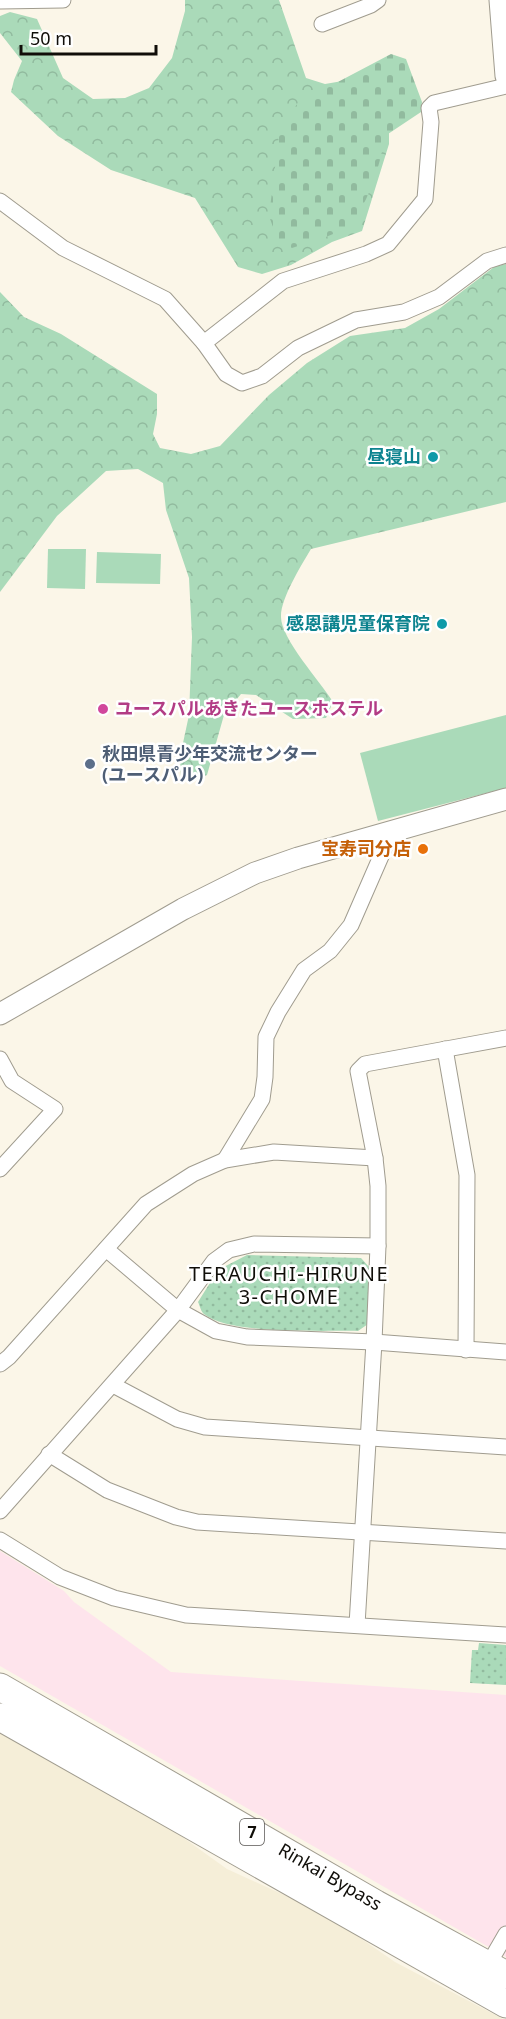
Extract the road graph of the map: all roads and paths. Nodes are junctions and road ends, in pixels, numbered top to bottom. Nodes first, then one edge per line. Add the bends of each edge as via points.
1 (63, 0) edge
2 (378, 0) edge
3 (500, 0) edge
4 (0, 2) edge
5 (322, 24) dead end
6 (506, 76) edge
7 (506, 86) edge
8 (0, 201) edge
9 (506, 255) edge
10 (204, 343) junction
11 (506, 799) edge
12 (392, 831) junction
13 (0, 1014) edge
14 (506, 1038) edge
15 (446, 1049) junction
16 (0, 1059) edge
17 (375, 1158) junction
18 (225, 1160) junction
19 (0, 1169) edge
20 (378, 1246) junction
21 (106, 1249) junction
22 (178, 1310) junction
23 (374, 1342) junction
24 (466, 1350) junction
25 (506, 1352) edge
26 (0, 1364) edge
27 (113, 1385) junction
28 (368, 1439) junction
29 (506, 1447) edge
30 (49, 1454) junction
31 (0, 1511) edge
32 (363, 1532) junction
33 (0, 1540) edge
34 (506, 1541) edge
35 (357, 1625) junction
36 (506, 1635) edge
37 (0, 1688) edge
38 (0, 1717) edge
39 (506, 1934) edge
40 (497, 1970) edge
41 (506, 2004) edge

1 - 4 street
2 - 5 street
3 - 6 street
7 - 10 street via 434,103 429,108 425,199 388,244 283,281
8 - 10 street via 63,248 165,299
9 - 10 street via 487,261 439,297 405,312 356,320 298,348 262,376 242,383 226,375
11 - 12 street
12 - 13 street via 255,873 183,909
12 - 18 street via 351,925 330,951 304,970 278,1012 266,1037 262,1099
14 - 15 street
15 - 17 street via 365,1064 358,1071
15 - 24 street via 467,1174
16 - 19 street via 12,1081 55,1109
17 - 18 street via 274,1152
17 - 20 street
18 - 21 street via 193,1174 146,1204
20 - 22 street via 254,1244 230,1250 214,1261
20 - 23 street
21 - 22 street
21 - 26 street
22 - 23 street via 216,1331 248,1337
22 - 27 street
23 - 24 street
23 - 28 street
24 - 25 street
27 - 28 street via 177,1419 205,1427
27 - 30 street
28 - 29 street
28 - 32 street
30 - 31 street
30 - 32 street via 107,1490 197,1522
32 - 34 street
32 - 35 street
33 - 35 street via 60,1577 114,1598 186,1615
35 - 36 street
37 - 40 highway, Rinkai Bypass / 7
38 - 41 highway, Rinkai Bypass / 7
39 - 40 street

